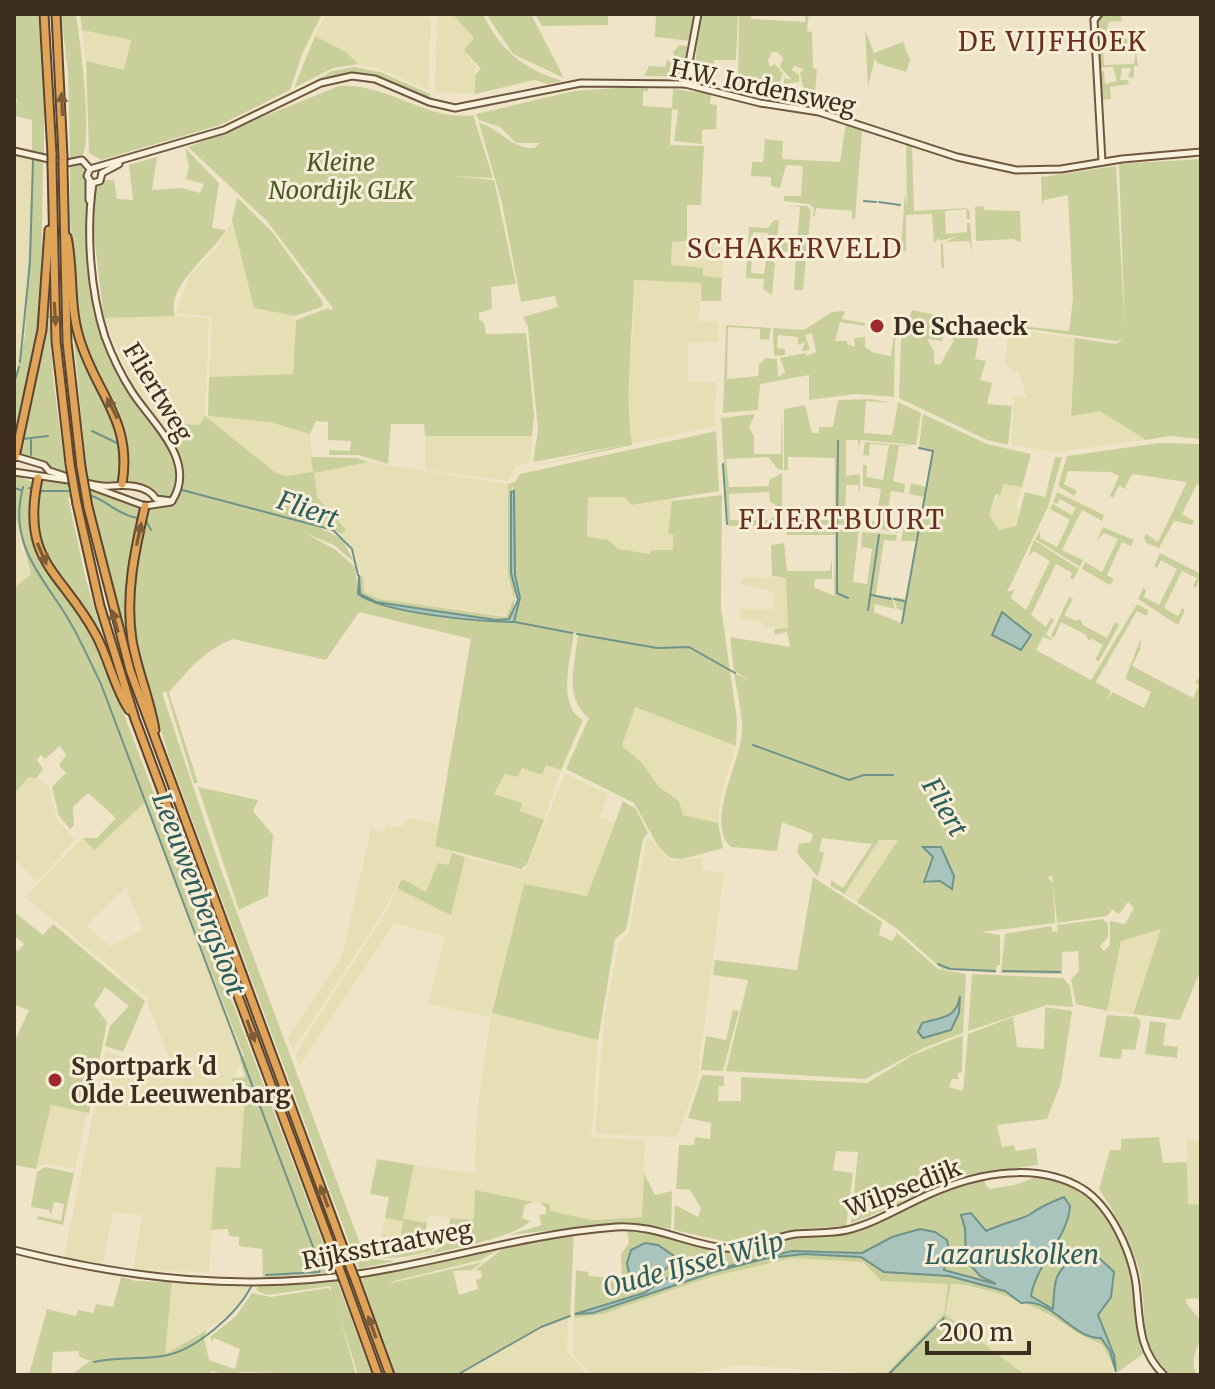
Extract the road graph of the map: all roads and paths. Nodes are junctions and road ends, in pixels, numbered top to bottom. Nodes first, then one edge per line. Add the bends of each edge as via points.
1 (44, 14) edge
2 (56, 14) edge
3 (698, 14) edge
4 (1089, 14) edge
5 (1096, 17) edge
6 (688, 84) junction
7 (14, 151) edge
8 (1201, 152) edge
9 (1104, 162) junction
10 (90, 169) junction
11 (101, 170) junction
12 (91, 182) junction
13 (52, 208) junction
14 (64, 219) junction
15 (14, 456) edge
16 (14, 472) edge
17 (49, 473) junction
18 (38, 478) junction
19 (122, 484) junction
20 (151, 502) junction
21 (135, 719) junction
22 (158, 748) junction
23 (671, 1235) joint
24 (14, 1250) edge
25 (378, 1375) edge
26 (390, 1375) edge
27 (1164, 1375) edge

1 - 13 highway, bridge
14 -> 2 highway, bridge
3 - 6 main road
4 - 5 main road
5 - 9 main road
6 - 9 main road, H.W. Iordensweg via 819,112 986,165 1024,170
6 - 11 main road, H.W. Iordensweg via 581,83 455,108 371,78 342,77 224,130
7 - 10 main road via 67,163 82,160
8 - 9 main road, H.W. Iordensweg
10 - 11 main road, H.W. Iordensweg
10 - 12 main road, Fliertweg
11 - 12 main road via 100,181
12 - 20 main road, Fliertweg via 100,320 127,385 174,450 178,476 172,501
13 - 15 highway via 42,330
13 -> 21 highway, bridge via 56,341 70,464 100,606
19 -> 14 highway via 122,431 84,354 75,323
22 -> 14 highway, bridge via 116,625 88,507 67,342
15 - 17 main road via 42,464
16 - 18 main road
17 - 18 main road
17 - 19 main road, Fliertweg
17 - 20 main road, Fliertweg via 109,490 117,498
18 -> 21 highway via 32,520 40,553 91,625
19 - 20 main road, Fliertweg via 150,491
22 -> 20 highway via 130,619 132,565
21 -> 25 highway, bridge
26 -> 22 highway, bridge
23 - 24 main road, Rijksstraatweg via 629,1227 558,1232 366,1273 255,1283 136,1275
23 - 27 main road, Wilpsedijk via 720,1247 753,1247 791,1235 851,1229 990,1175 1055,1177 1089,1194 1110,1218 1133,1271 1142,1342

